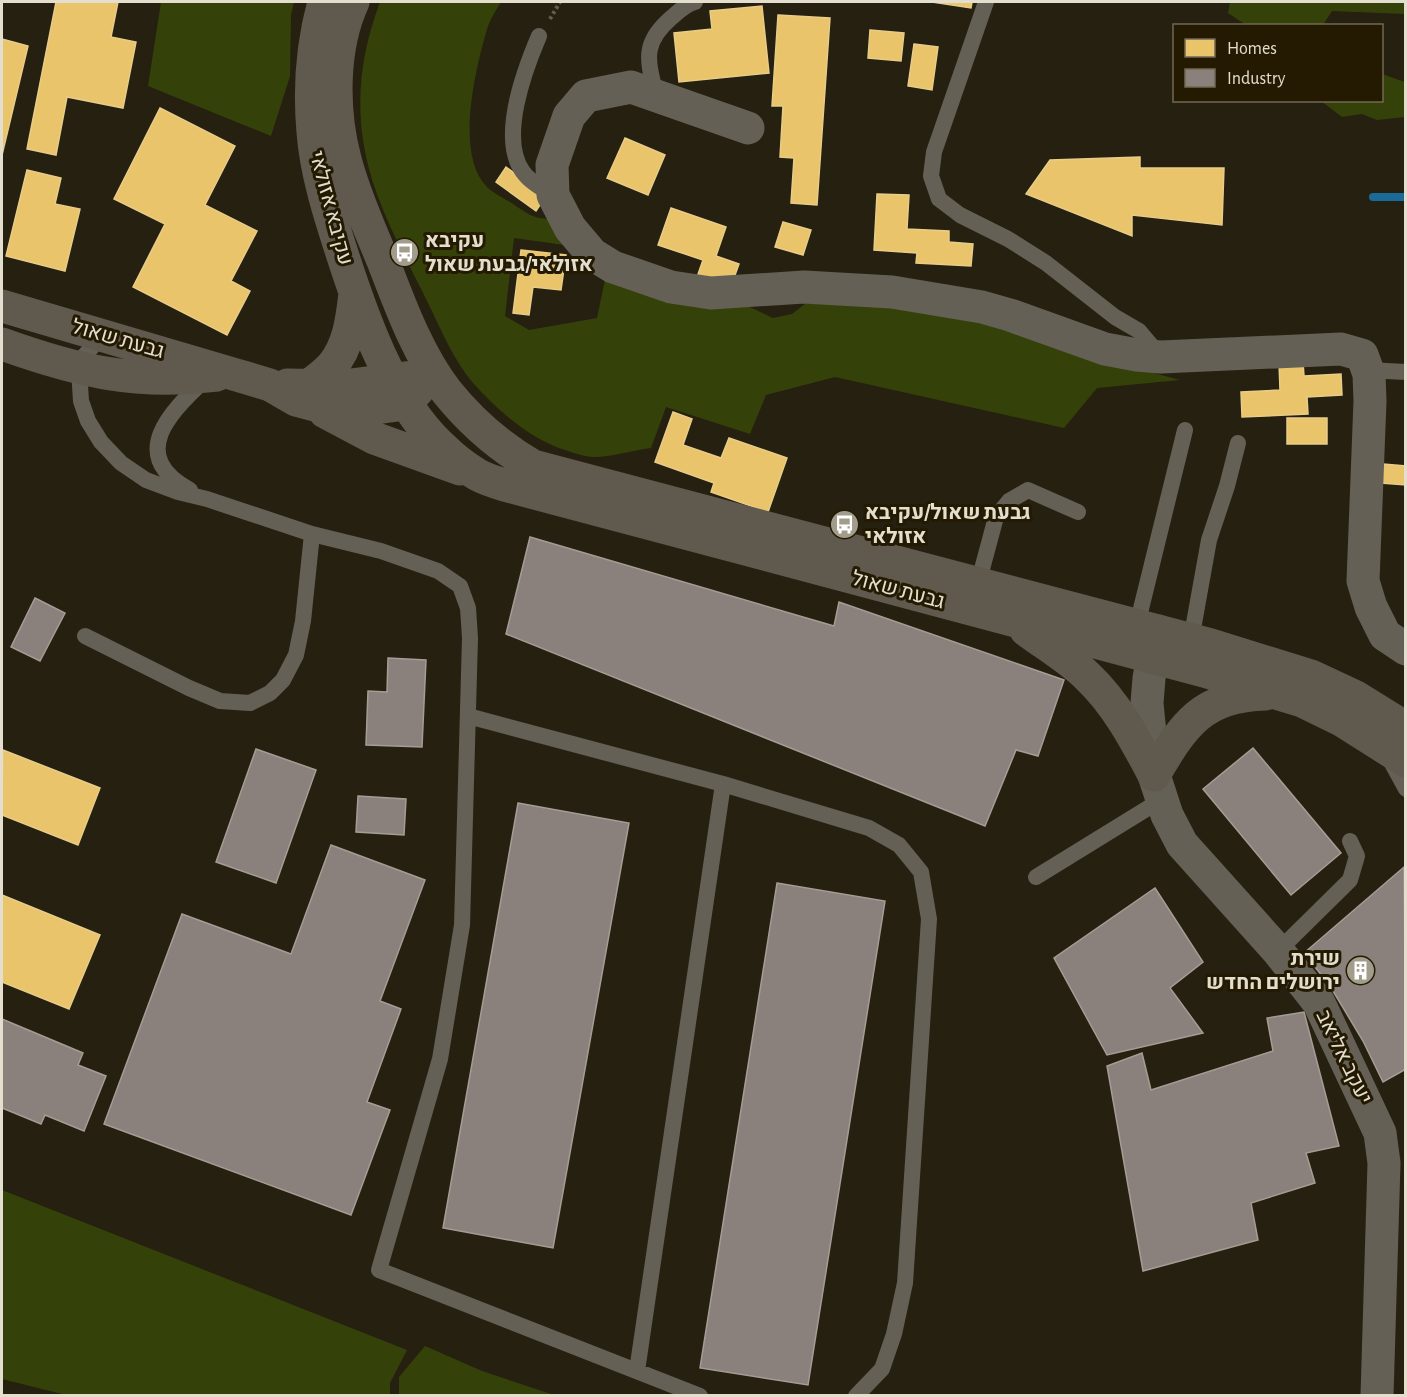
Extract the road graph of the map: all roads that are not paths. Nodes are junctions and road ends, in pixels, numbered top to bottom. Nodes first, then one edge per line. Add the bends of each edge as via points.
1 (324, 2) edge
2 (353, 2) edge
3 (695, 2) edge
4 (986, 2) edge
5 (539, 36) dead end
6 (656, 96) junction
7 (748, 128) dead end
8 (553, 195) junction
9 (355, 294) junction
10 (2, 308) edge
11 (103, 335) junction
12 (2, 344) edge
13 (1161, 357) junction
14 (79, 369) junction
15 (1368, 370) junction
16 (1406, 372) edge
17 (434, 374) junction
18 (221, 375) junction
19 (399, 392) junction
20 (311, 395) junction
21 (1185, 430) dead end
22 (1238, 443) dead end
23 (479, 476) junction
24 (207, 499) junction
25 (1078, 512) dead end
26 (312, 534) junction
27 (978, 584) junction
28 (1012, 620) junction
29 (85, 636) dead end
30 (1149, 638) junction
31 (1191, 640) junction
32 (1406, 649) edge
33 (1279, 694) junction
34 (468, 716) junction
35 (1398, 744) edge
36 (723, 784) junction
37 (1157, 787) junction
38 (1406, 789) edge
39 (1350, 841) dead end
40 (1036, 877) dead end
41 (1278, 951) junction
42 (637, 1371) junction
43 (700, 1395) edge
44 (856, 1395) edge
45 (1377, 1395) edge

1 - 9 street, עקיבא אזולאי via 312,64 313,135 320,177
2 - 17 street, עקיבא אזולאי via 341,40 337,77 338,119 345,159 394,288
3 - 6 lane via 656,31 649,48
4 - 13 lane via 934,152 931,176 939,199 1046,263 1114,317 1138,331
5 - 8 lane via 526,67 512,135 523,173
6 - 7 street
6 - 8 street via 632,87 586,96 569,116 552,165
8 - 13 street via 570,228 592,254 613,267 670,287 711,293 804,287 892,292 982,307 1105,349
9 - 19 street, עקיבא אזולאי
9 - 20 street via 344,347
10 - 11 street, גבעת שאול
11 - 14 lane via 84,356
11 - 18 street, גבעת שאול
12 - 14 street, גבעת שאול
13 - 15 street via 1341,349 1362,356
14 - 18 street, גבעת שאול via 158,379
14 - 24 lane via 81,401 88,421 121,463 146,480
15 - 16 lane
15 - 32 street via 1363,581 1385,635
17 - 19 street, גבעת שאול
17 - 27 street, גבעת שאול via 488,436 533,466
18 - 20 street, גבעת שאול
18 - 24 lane via 169,417 162,427 158,454 175,482
19 - 20 street, גבעת שאול via 343,386
19 - 23 street, גבעת שאול via 442,447
20 - 23 street via 374,438
21 - 30 lane
22 - 31 lane via 1209,540
23 - 28 street, גבעת שאול
24 - 26 lane
25 - 27 lane via 1028,490 1009,501 996,517
26 - 29 lane via 296,655 283,680 250,704 220,701
26 - 34 lane via 381,551 438,571 460,586 470,628
27 - 30 street, גבעת שאול
28 - 30 street, גבעת שאול
28 - 37 street via 1086,675 1112,703
30 - 31 street, גבעת שאול
30 - 33 street, גבעת שאול
30 - 37 street, יעקב אליאב via 1147,704
31 - 35 street, גבעת שאול via 1311,676 1356,697
33 - 35 street, גבעת שאול
33 - 37 street via 1243,695 1196,715 1170,747
34 - 36 lane
34 - 42 lane via 462,925 440,1059 379,1270
35 - 38 lane
36 - 42 lane
36 - 44 lane via 869,828 899,845 921,872 929,919 905,1283 882,1369
37 - 40 lane
37 - 41 street, יעקב אליאב via 1182,844
39 - 41 lane via 1356,856 1350,880
41 - 45 street, יעקב אליאב via 1319,1003 1380,1133 1384,1163
42 - 43 lane

